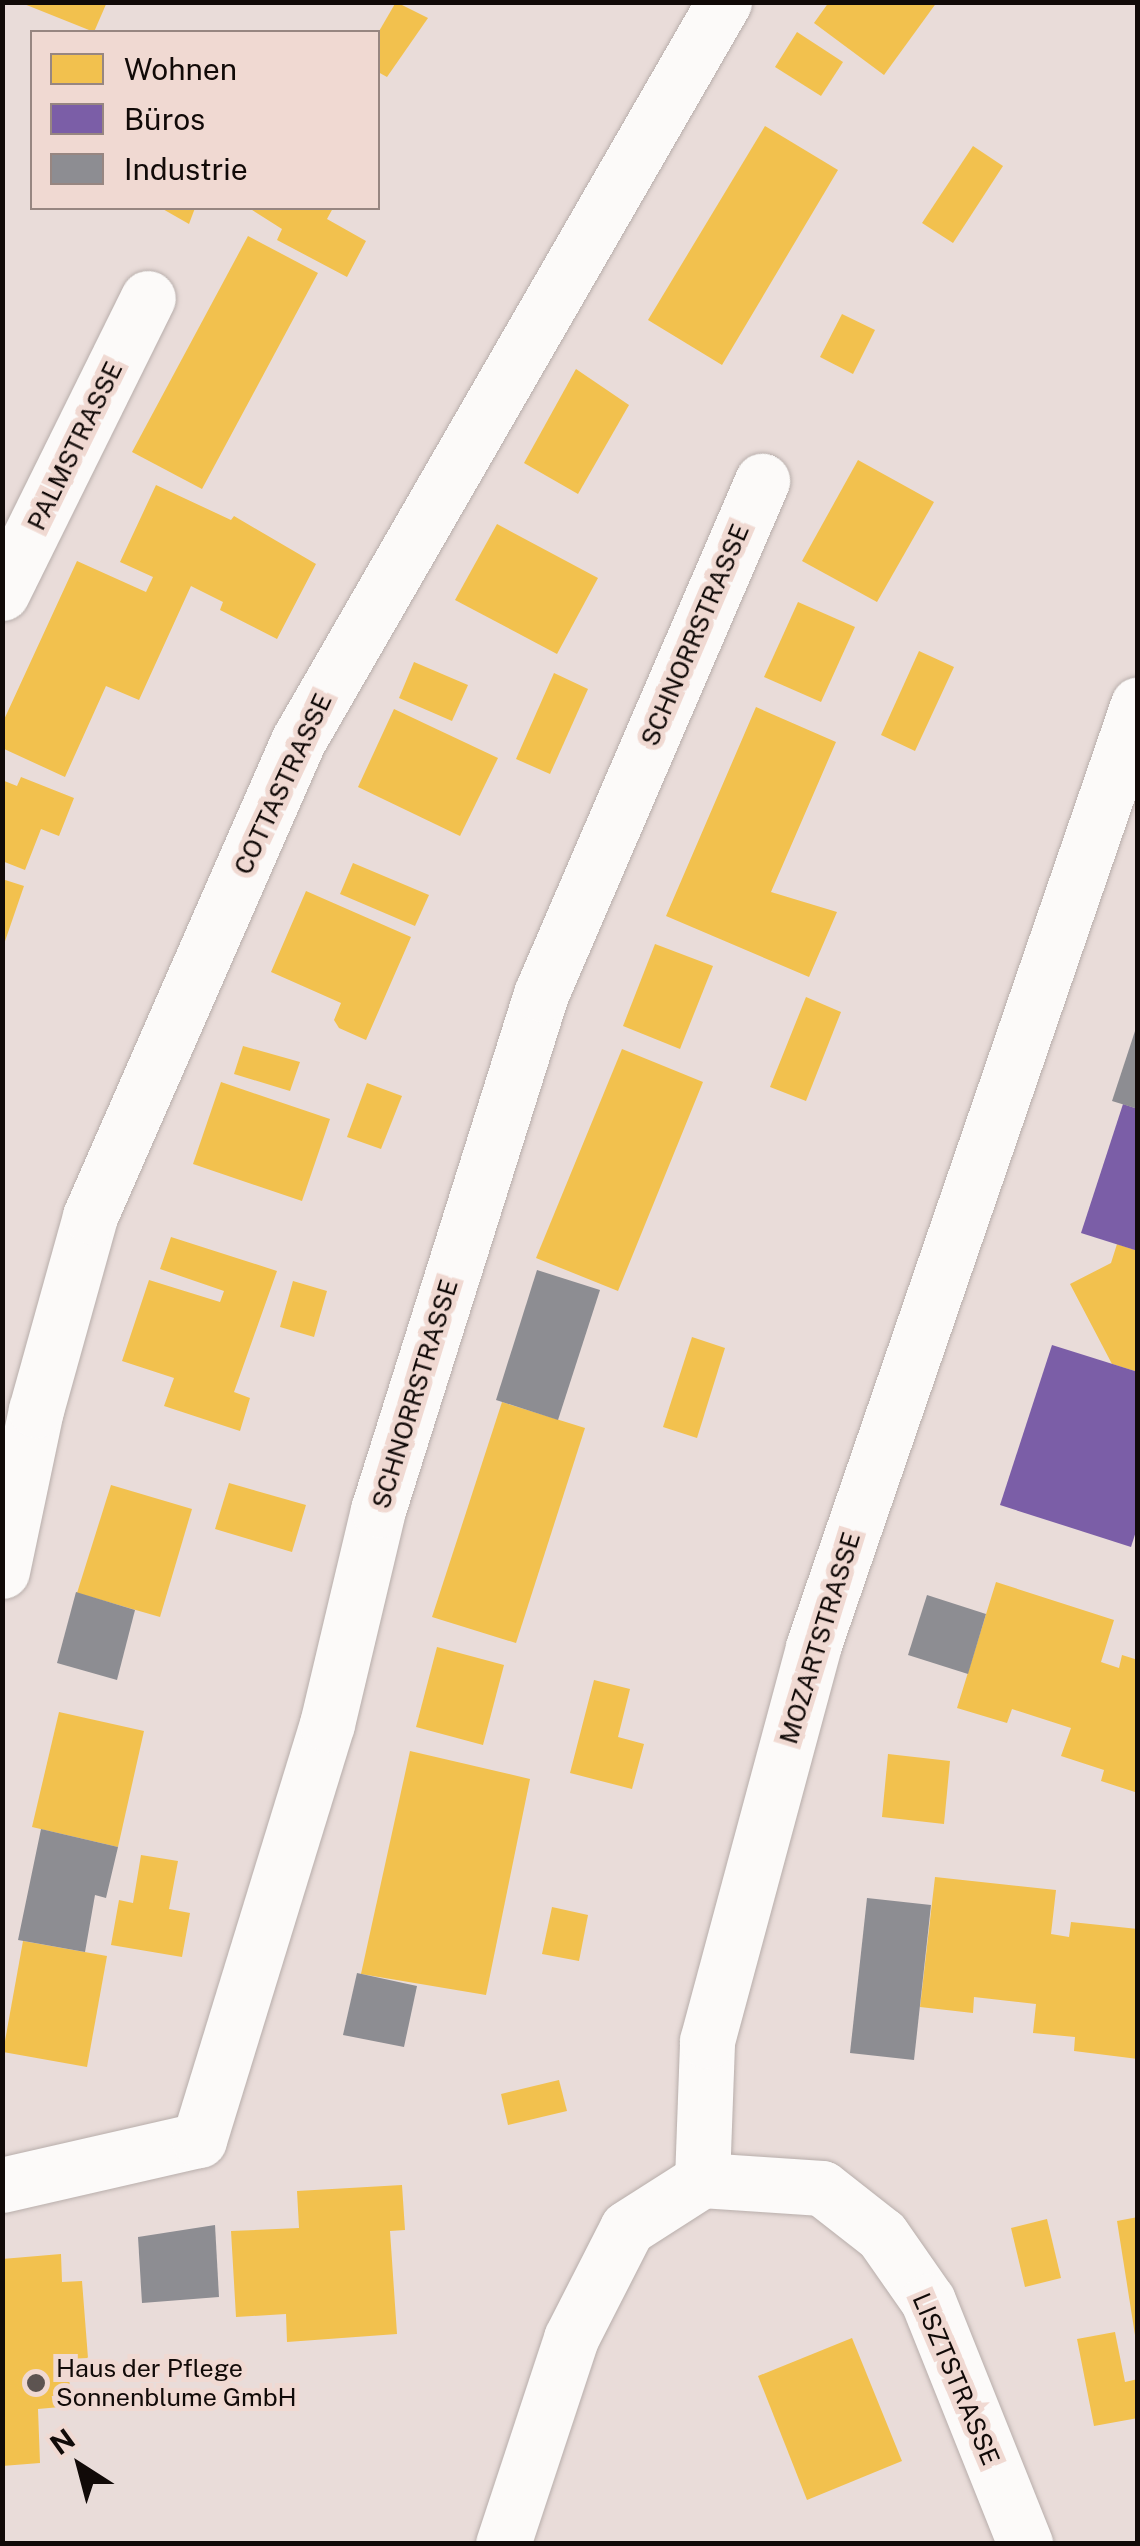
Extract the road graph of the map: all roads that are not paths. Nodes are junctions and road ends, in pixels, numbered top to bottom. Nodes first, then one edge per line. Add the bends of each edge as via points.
1 (724, 2) edge
2 (148, 298) dead end
3 (762, 480) dead end
4 (2, 593) edge
5 (1138, 704) edge
6 (2, 1570) edge
7 (702, 2180) junction
8 (2, 2185) edge
9 (503, 2544) edge
10 (1025, 2544) edge

1 - 6 street, COTTASTRASSE via 298,741 90,1216 36,1410
2 - 4 street, PALMSTRASSE
3 - 8 street, SCHNORRSTRASSE via 541,994 378,1510 326,1724 199,2140
5 - 7 street, MOZARTSTRASSE via 813,1647 707,2041
7 - 9 street via 627,2228 571,2338
7 - 10 street, LISZTSTRASSE via 822,2188 882,2235 928,2301

